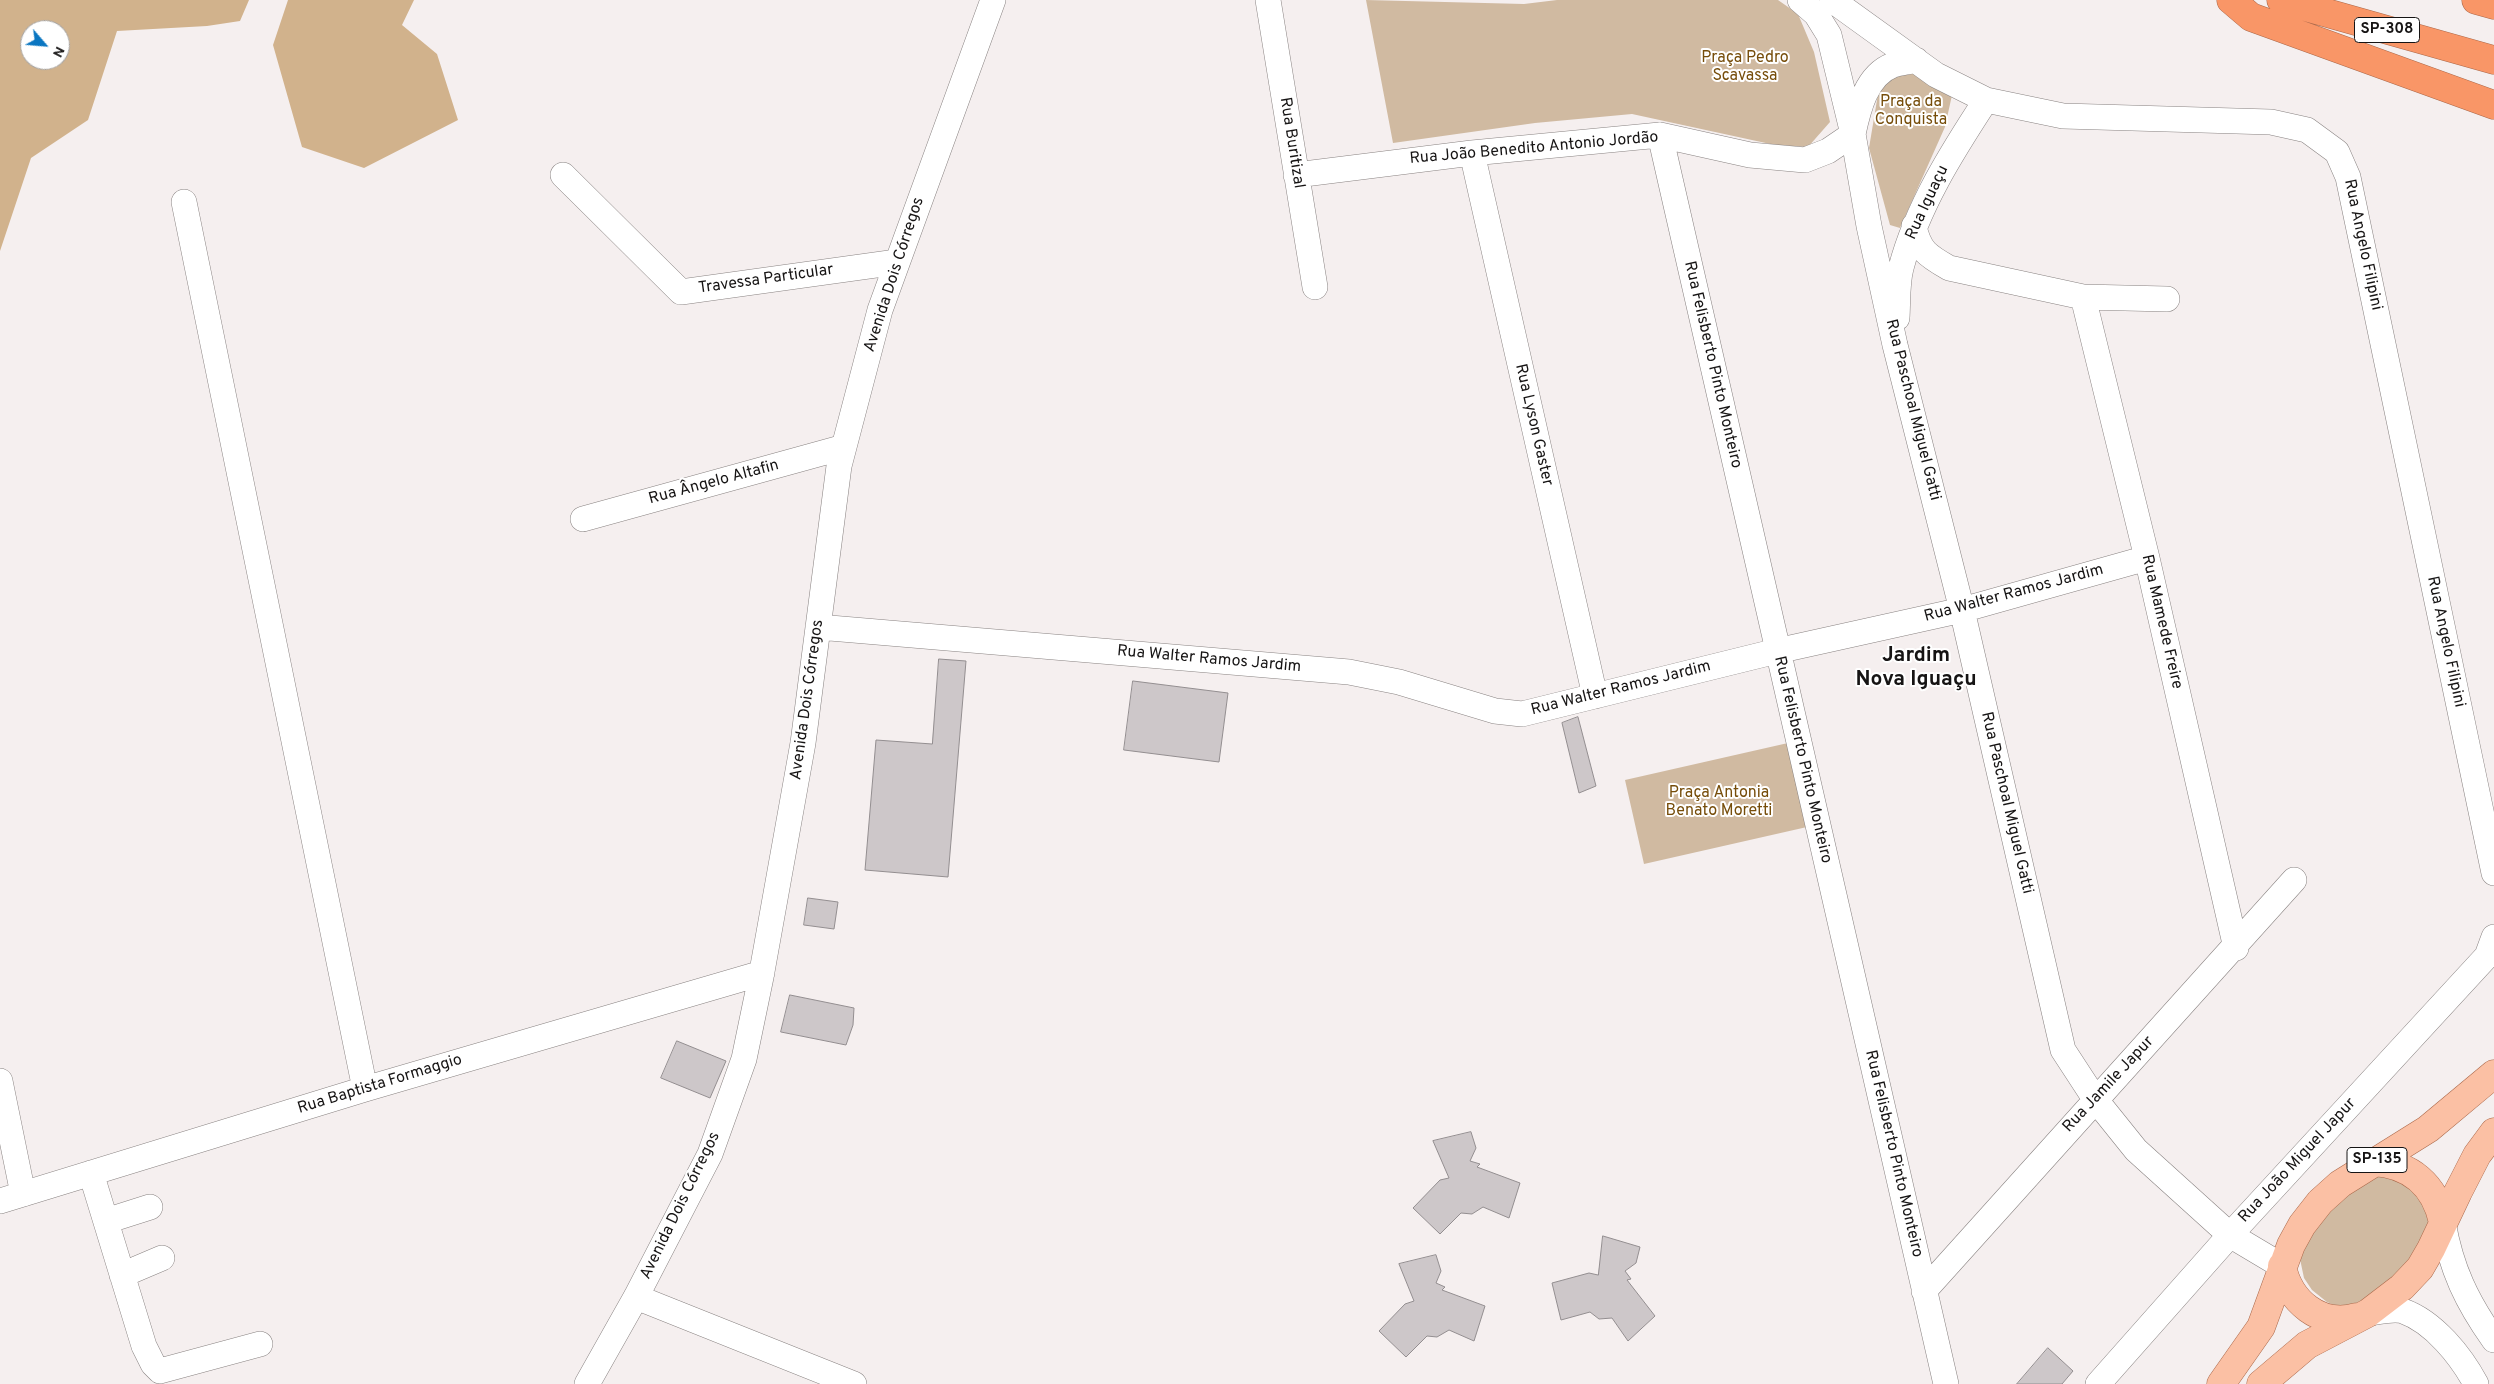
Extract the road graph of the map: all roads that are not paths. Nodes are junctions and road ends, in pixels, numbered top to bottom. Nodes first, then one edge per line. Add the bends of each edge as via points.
1 (993, 0) edge
2 (1268, 0) edge
3 (1800, 0) edge
4 (1832, 0) edge
5 (2231, 0) edge
6 (2281, 0) edge
7 (2476, 0) edge
8 (2494, 5) edge
9 (1916, 60) junction
10 (2494, 60) edge
11 (1986, 100) junction
12 (2494, 105) edge
13 (1853, 134) junction
14 (1660, 135) junction
15 (1472, 153) junction
16 (563, 175) dead end
17 (1296, 175) junction
18 (184, 202) dead end
19 (1869, 226) junction
20 (1914, 226) junction
21 (897, 262) junction
22 (1949, 268) junction
23 (1900, 270) junction
24 (1315, 287) dead end
25 (2083, 297) junction
26 (2167, 298) dead end
27 (1895, 345) junction
28 (844, 447) junction
29 (583, 519) dead end
30 (2147, 558) junction
31 (1962, 610) junction
32 (818, 626) junction
33 (1777, 651) junction
34 (1595, 696) junction
35 (2494, 873) edge
36 (2294, 880) dead end
37 (2494, 937) edge
38 (2236, 948) junction
39 (762, 973) junction
40 (2494, 1074) edge
41 (0, 1081) edge
42 (365, 1089) junction
43 (2095, 1099) junction
44 (2494, 1132) edge
45 (2373, 1162) junction
46 (91, 1173) junction
47 (23, 1194) junction
48 (0, 1202) edge
49 (150, 1207) dead end
50 (106, 1221) junction
51 (2443, 1222) junction
52 (2230, 1235) junction
53 (162, 1258) dead end
54 (2282, 1266) junction
55 (122, 1275) junction
56 (1924, 1291) junction
57 (636, 1297) junction
58 (2368, 1313) junction
59 (2494, 1340) edge
60 (260, 1344) dead end
61 (587, 1384) edge
62 (854, 1384) edge
63 (1946, 1384) edge
64 (2098, 1384) edge
65 (2221, 1384) edge
66 (2261, 1384) edge
67 (2476, 1384) edge

1 - 21 street, Avenida Dois Córregos
2 - 17 street, Rua Buritizal
3 - 13 street, Rua Paschoal Miguel Gatti via 1816,14 1829,35
4 - 9 street, Rua Angelo Filipini
5 - 12 highway via 2251,17
6 - 10 highway, SP-308
7 - 8 highway
9 - 11 street, Rua Angelo Filipini via 1936,75
9 - 13 street via 1891,66 1876,79 1858,108
11 - 20 street, Rua Iguaçu via 1952,154
11 - 35 street, Rua Angelo Filipini via 2063,116 2271,122 2307,130 2337,152 2348,177
13 - 14 street, Rua João Benedito Antonio Jordão via 1805,160 1750,155
13 - 19 street, Rua Paschoal Miguel Gatti
14 - 15 street, Rua João Benedito Antonio Jordão
14 - 33 street, Rua Felisberto Pinto Monteiro
15 - 17 street, Rua João Benedito Antonio Jordão
15 - 34 street, Rua Lyson Gaster
16 - 21 street, Travessa Particular via 681,292
17 - 24 street, Rua Buritizal
18 - 42 street
19 - 23 street via 1883,254
19 - 27 street, Rua Paschoal Miguel Gatti
20 - 22 street via 1918,244 1930,257
20 - 23 street, Rua Iguaçu
21 - 28 street, Avenida Dois Córregos via 880,310
22 - 23 street via 1933,273
22 - 25 street
23 - 27 street, Rua Iguaçu
25 - 26 street
25 - 30 street, Rua Mamede Freire
27 - 31 street, Rua Paschoal Miguel Gatti
28 - 29 street, Rua Ângelo Altafin
28 - 32 street, Avenida Dois Córregos
30 - 31 street, Rua Walter Ramos Jardim
30 - 38 street, Rua Mamede Freire
31 - 33 street, Rua Walter Ramos Jardim
31 - 43 street, Rua Paschoal Miguel Gatti via 2064,1050
32 - 34 street, Rua Walter Ramos Jardim via 1349,672 1399,682 1495,711 1522,714
32 - 39 street, Avenida Dois Córregos via 803,743
33 - 34 street, Rua Walter Ramos Jardim
33 - 56 street, Rua Felisberto Pinto Monteiro
36 - 38 street, Rua Jamile Japur
37 - 52 street, Rua João Miguel Japur via 2487,956
38 - 43 street, Rua Jamile Japur
39 - 42 street, Rua Baptista Formaggio
39 - 57 street, Avenida Dois Córregos via 744,1059 710,1154
40 - 45 main road, SP-135 via 2428,1129
41 - 47 street
42 - 46 street, Rua Baptista Formaggio
43 - 52 street, Rua Paschoal Miguel Gatti via 2136,1150
43 - 56 street, Rua Jamile Japur
44 - 51 main road via 2477,1155
45 - 51 main road via 2401,1167 2425,1183 2434,1195
45 - 54 main road, SP-135 via 2320,1202 2302,1225
46 - 47 street, Rua Baptista Formaggio
46 - 50 street
47 - 48 street, Rua Baptista Formaggio
49 - 50 street
50 - 55 street
51 - 58 main road via 2420,1268 2392,1296
51 - 59 street via 2456,1276
52 - 54 street, Rua Paschoal Miguel Gatti
52 - 64 street, Rua João Miguel Japur
53 - 55 street
54 - 58 main road via 2291,1293 2313,1312 2340,1320
54 - 65 main road, SP-135 via 2261,1327
55 - 60 street via 144,1346 160,1371
56 - 63 street, Rua Felisberto Pinto Monteiro
57 - 61 street, Avenida Dois Córregos
57 - 62 street
58 - 66 main road via 2308,1345
58 - 67 street via 2401,1310 2429,1325 2468,1369

